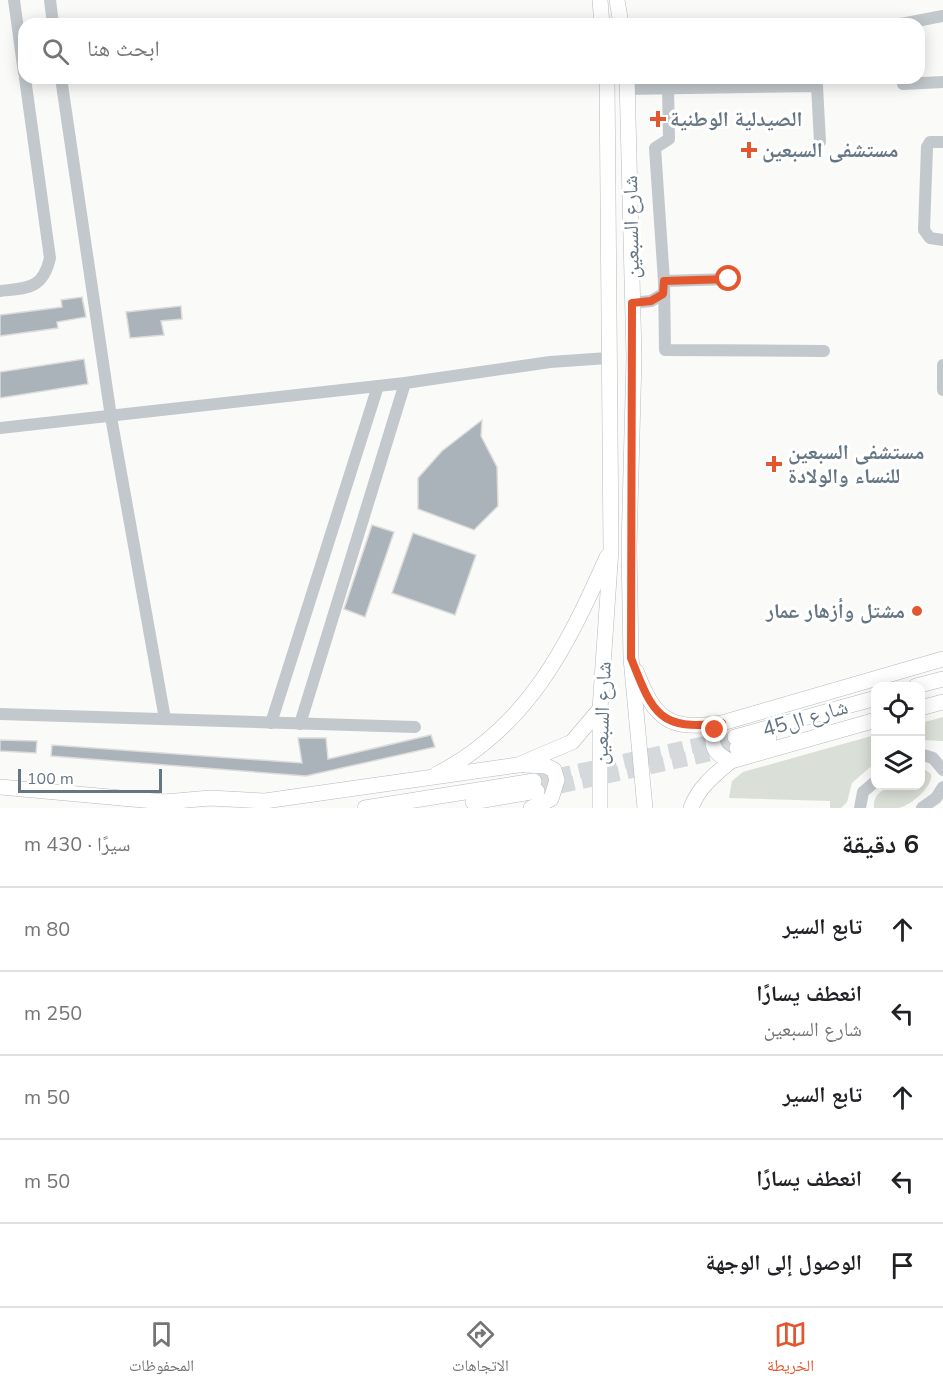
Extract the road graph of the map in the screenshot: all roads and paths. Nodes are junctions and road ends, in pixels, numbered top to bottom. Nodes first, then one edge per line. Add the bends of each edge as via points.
1 (14, 0) edge
2 (50, 0) edge
3 (617, 0) edge
4 (600, 2) edge
5 (943, 16) edge
6 (52, 18) edge
7 (601, 18) edge
8 (620, 18) edge
9 (925, 19) edge
10 (18, 29) edge
11 (943, 82) edge
12 (925, 83) edge
13 (26, 84) edge
14 (62, 84) edge
15 (607, 84) edge
16 (628, 84) edge
17 (638, 84) edge
18 (668, 87) junction
19 (820, 142) dead end
20 (943, 142) edge
21 (943, 240) edge
22 (729, 279) dead end
23 (663, 288) junction
24 (0, 291) edge
25 (632, 303) junction
26 (824, 351) dead end
27 (608, 358) junction
28 (943, 373) edge
29 (405, 383) junction
30 (378, 386) junction
31 (943, 390) edge
32 (111, 417) junction
33 (0, 428) edge
34 (611, 549) junction
35 (631, 658) junction
36 (943, 659) edge
37 (943, 679) edge
38 (925, 684) edge
39 (943, 687) edge
40 (925, 692) edge
41 (871, 700) edge
42 (943, 702) edge
43 (925, 707) edge
44 (871, 708) edge
45 (600, 709) junction
46 (0, 714) edge
47 (165, 719) junction
48 (871, 721) edge
49 (271, 723) junction
50 (722, 723) junction
51 (300, 724) junction
52 (415, 727) dead end
53 (734, 749) junction
54 (925, 755) edge
55 (518, 765) junction
56 (942, 765) edge
57 (424, 780) junction
58 (871, 785) edge
59 (0, 787) edge
60 (943, 788) edge
61 (165, 802) junction
62 (183, 808) edge
63 (365, 808) edge
64 (437, 808) edge
65 (531, 808) edge
66 (600, 808) edge
67 (645, 808) edge
68 (690, 808) edge
69 (860, 808) edge
70 (922, 808) edge

1 - 10 street
2 - 6 street
3 - 8 main road
4 - 7 main road
5 - 9 street
11 - 12 street
13 - 24 street via 50,258 47,274 37,284
14 - 32 street
15 - 27 main road, شارع السبعين
16 - 25 main road, شارع السبعين
17 - 18 street
18 - 19 street via 817,86
18 - 23 street via 669,139 655,148
20 - 21 street via 930,142 927,147 924,230 930,238
22 - 23 street
23 - 25 street via 651,301
23 - 26 street via 665,350
25 - 35 main road, شارع السبعين
27 - 29 street via 550,362
27 - 34 main road, شارع السبعين
28 - 31 street
29 - 30 street
29 - 51 street
30 - 32 street
30 - 49 street
32 - 33 street
32 - 47 street
34 - 45 main road, شارع السبعين
34 - 57 main road via 572,634 548,673 494,738
35 - 50 main road via 654,708 667,719 683,726
35 - 67 main road, شارع السبعين
36 - 50 main road
37 - 38 main road
39 - 40 main road
41 - 53 main road, شارع ال45
42 - 43 main road
44 - 53 main road, شارع ال45
45 - 55 main road via 573,742
45 - 66 main road, شارع السبعين
46 - 47 street
47 - 49 street
48 - 53 main road
49 - 51 street
50 - 53 main road via 712,740 714,750 721,757
51 - 52 street
53 - 68 main road via 695,796
54 - 56 street
55 - 57 main road
55 - 65 main road via 554,770 557,780 552,799
57 - 61 main road via 265,801 210,798
58 - 69 street via 863,792
59 - 61 main road
60 - 70 street
61 - 62 main road
63 - 64 main road via 536,786

